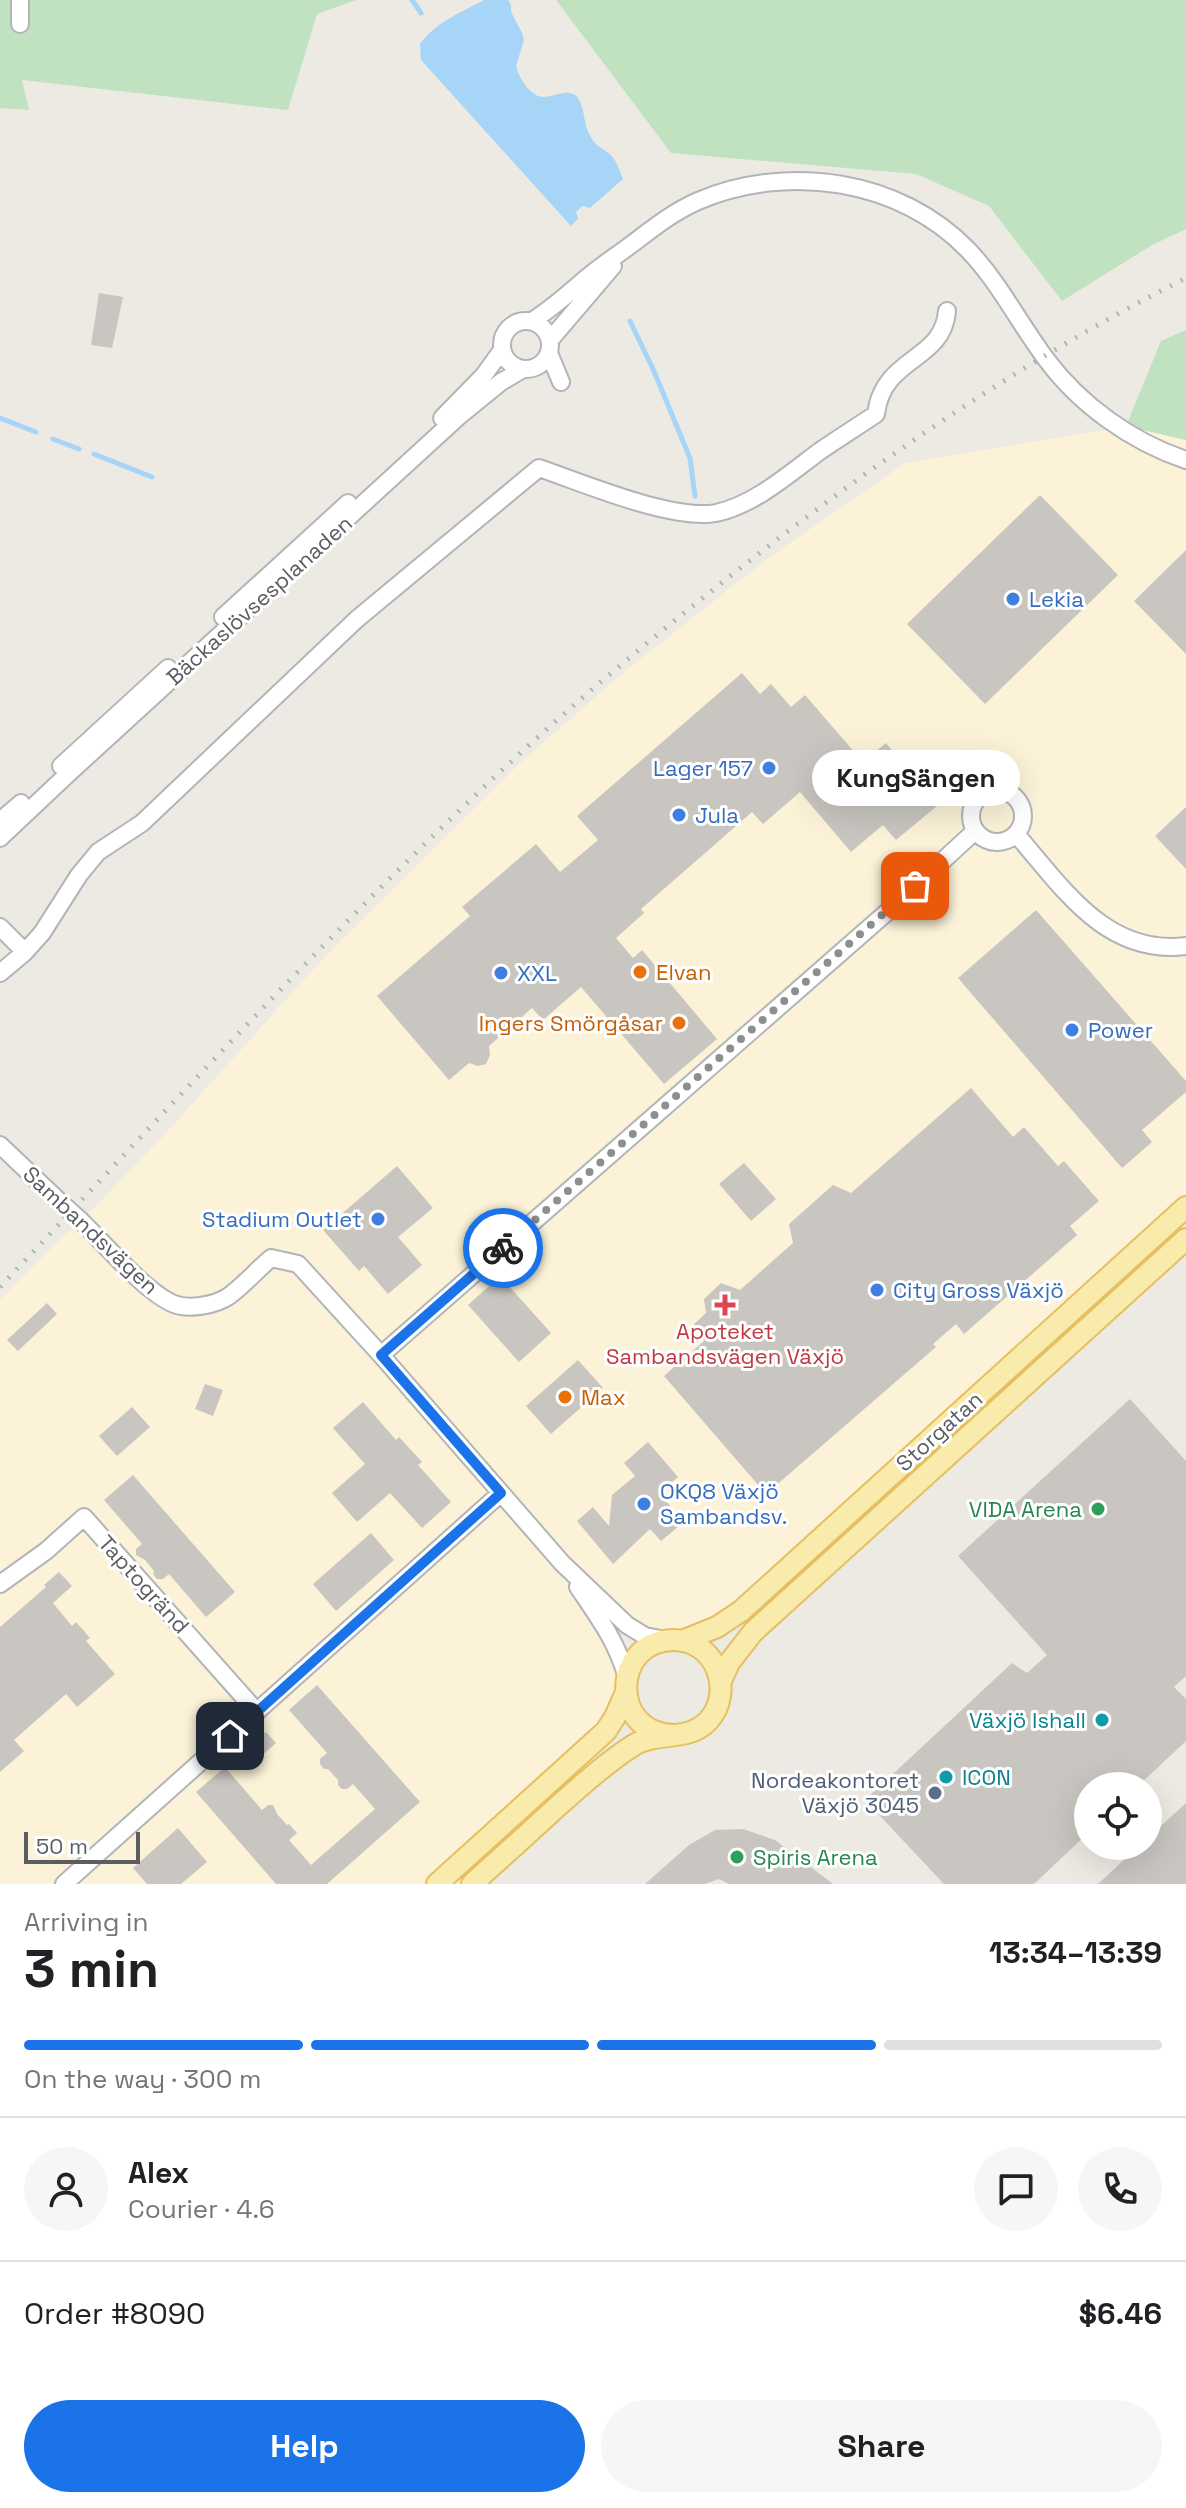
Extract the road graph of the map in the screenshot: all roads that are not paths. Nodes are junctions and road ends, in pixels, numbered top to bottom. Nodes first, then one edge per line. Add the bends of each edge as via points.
1 (20, 0) edge
2 (20, 24) dead end
3 (629, 246) junction
4 (947, 311) dead end
5 (532, 321) junction
6 (550, 346) junction
7 (502, 350) junction
8 (523, 369) junction
9 (561, 382) dead end
10 (1186, 460) edge
11 (0, 821) edge
12 (975, 831) junction
13 (1016, 834) junction
14 (0, 838) edge
15 (0, 927) edge
16 (1186, 946) edge
17 (25, 952) junction
18 (0, 973) edge
19 (0, 1145) edge
20 (1186, 1207) edge
21 (1186, 1239) edge
22 (381, 1355) junction
23 (501, 1493) junction
24 (562, 1563) junction
25 (0, 1584) edge
26 (675, 1641) junction
27 (721, 1681) junction
28 (626, 1685) junction
29 (257, 1712) junction
30 (675, 1735) junction
31 (64, 1884) edge
32 (437, 1884) edge
33 (472, 1884) edge

1 - 2 street
3 - 5 street
3 - 6 street
3 - 10 street via 675,212 722,191 779,181 826,182 874,193 929,219 968,249 1046,359 1084,400 1125,431
4 - 17 street via 941,336 886,383 876,414 733,508 713,513 659,508 539,468 357,619 142,823 98,852
5 - 6 street via 544,328
5 - 7 street via 507,329
6 - 8 street via 539,366
6 - 9 street
7 - 8 street via 508,362
7 - 11 street, Bäckaslövsesplanaden via 451,410
8 - 14 street, Bäckaslövsesplanaden via 458,417
12 - 13 street via 995,842
12 - 13 street via 970,815 976,799 998,789 1014,795 1023,810
12 - 22 street
13 - 16 street via 1113,933 1147,946
15 - 17 street
17 - 18 street
19 - 22 street, Sambandsvägen, bridge via 171,1303 209,1304 228,1297 271,1258 298,1264
20 - 26 main road, Storgatan via 741,1611 717,1627
21 - 27 main road, Storgatan via 753,1632
22 - 23 street, Sambandsvägen
23 - 24 street, Sambandsvägen
23 - 29 street
24 - 26 street, Sambandsvägen via 627,1625 645,1636
24 - 28 street, Sambandsvägen via 612,1638
25 - 29 street, Taptogränd via 84,1517
26 - 27 main road via 709,1655
26 - 28 main road, Storgatan via 641,1653
27 - 30 main road, Storgatan via 720,1698 708,1720
28 - 30 main road via 631,1710 641,1723 657,1733
28 - 32 main road, Storgatan via 606,1731
29 - 31 street
30 - 33 main road, Storgatan via 644,1739 594,1774

